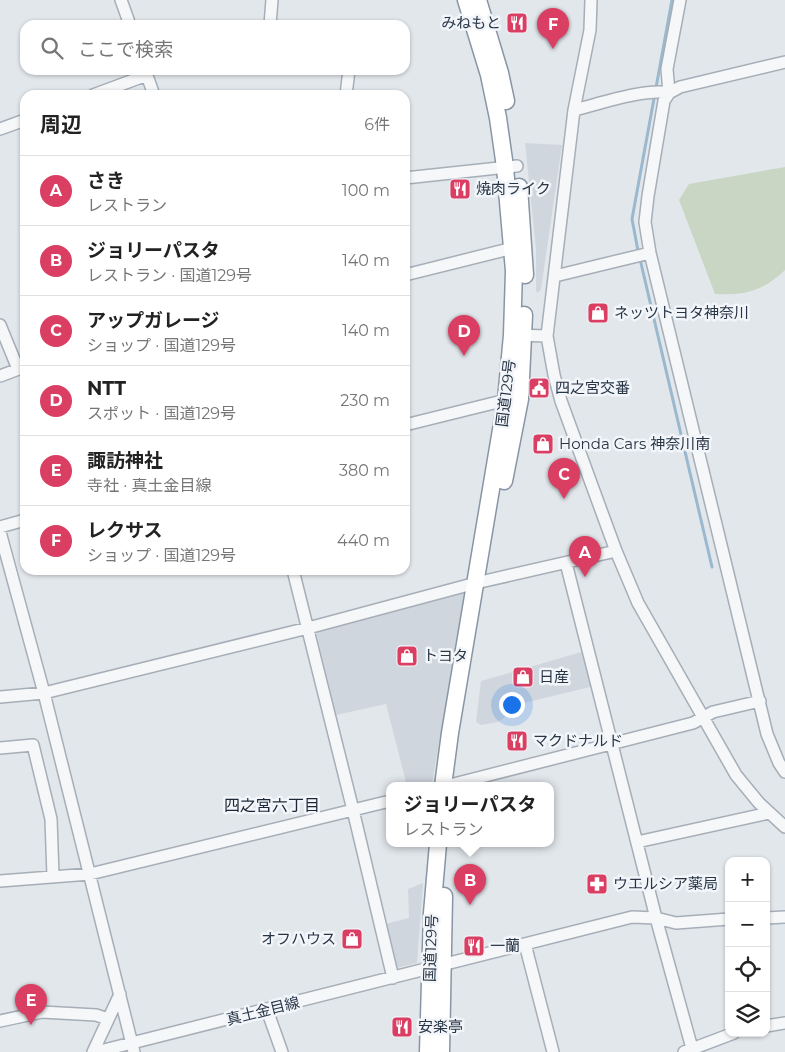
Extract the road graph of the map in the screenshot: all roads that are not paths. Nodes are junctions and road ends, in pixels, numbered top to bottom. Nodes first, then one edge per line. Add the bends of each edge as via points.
1 (121, 0) edge
2 (272, 0) edge
3 (466, 0) edge
4 (478, 0) edge
5 (591, 0) edge
6 (680, 0) edge
7 (128, 20) edge
8 (270, 20) edge
9 (785, 62) edge
10 (141, 75) edge
11 (147, 75) edge
12 (348, 75) edge
13 (106, 90) edge
14 (152, 90) edge
15 (347, 90) edge
16 (664, 92) junction
17 (574, 110) junction
18 (20, 122) edge
19 (0, 130) edge
20 (511, 166) junction
21 (410, 177) edge
22 (518, 246) junction
23 (650, 253) junction
24 (410, 274) edge
25 (555, 276) junction
26 (0, 325) edge
27 (518, 335) junction
28 (547, 336) junction
29 (20, 366) edge
30 (20, 368) edge
31 (0, 376) edge
32 (506, 400) junction
33 (410, 424) edge
34 (20, 521) edge
35 (0, 527) edge
36 (0, 532) edge
37 (616, 551) junction
38 (566, 563) junction
39 (294, 575) edge
40 (481, 582) junction
41 (308, 628) junction
42 (44, 693) junction
43 (0, 697) edge
44 (760, 701) junction
45 (702, 717) junction
46 (612, 744) junction
47 (0, 748) edge
48 (785, 772) edge
49 (450, 782) edge
50 (465, 782) edge
51 (386, 802) edge
52 (353, 810) junction
53 (769, 813) junction
54 (785, 827) edge
55 (637, 842) junction
56 (438, 847) edge
57 (448, 847) edge
58 (90, 874) junction
59 (53, 876) junction
60 (0, 881) edge
61 (785, 917) edge
62 (656, 918) junction
63 (770, 918) edge
64 (725, 919) edge
65 (525, 944) junction
66 (436, 967) junction
67 (393, 978) junction
68 (120, 994) junction
69 (267, 1010) junction
70 (108, 1019) junction
71 (0, 1021) edge
72 (785, 1023) edge
73 (770, 1025) edge
74 (725, 1037) edge
75 (133, 1048) edge
76 (689, 1051) edge
77 (94, 1052) edge
78 (282, 1052) edge
79 (428, 1052) edge
80 (441, 1052) edge
81 (553, 1052) edge

1 - 7 street
2 - 8 street
3 - 20 highway, 国道129号
4 - 20 highway, 国道129号 via 510,118
5 - 17 street via 590,30
6 - 16 street
9 - 16 street
10 - 13 street
11 - 14 street
12 - 15 street
16 - 17 street via 646,93
16 - 23 street via 645,222
17 - 25 street
18 - 19 street
20 - 21 street
20 - 22 highway, 国道129号
22 - 24 street
22 - 27 highway, 国道129号 via 525,271
23 - 25 street
23 - 44 street
25 - 28 street
26 - 29 street
27 - 28 street
27 - 32 highway, 国道129号
27 - 40 highway, 国道129号 via 520,399
28 - 37 street via 561,402
30 - 31 street
32 - 33 street
32 - 40 highway, 国道129号
34 - 35 street
36 - 42 street
37 - 38 street
37 - 45 street via 638,604
38 - 40 street
38 - 46 street
39 - 41 street
40 - 41 street
40 - 49 highway, 国道129号 via 463,716
41 - 42 street
41 - 52 street
42 - 43 street
42 - 58 street
44 - 45 street
44 - 48 street via 767,734
45 - 46 street via 692,723
45 - 53 street via 736,775
46 - 50 street
46 - 55 street
47 - 59 street via 33,745 51,819
51 - 52 street
52 - 58 street
52 - 67 street
53 - 54 street
53 - 55 street
55 - 62 street
56 - 66 highway, 国道129号 via 432,913
57 - 66 highway, 国道129号
58 - 59 street
58 - 68 street
59 - 60 street
61 - 63 street
62 - 64 street, 真土金目線 via 676,923
62 - 65 street, 真土金目線 via 632,917
62 - 76 street
65 - 66 street, 真土金目線
65 - 81 street
66 - 67 street, 真土金目線
66 - 79 highway, 国道129号
66 - 80 highway, 国道129号
67 - 69 street, 真土金目線
68 - 70 street
68 - 75 street
69 - 75 street, 真土金目線
69 - 78 street
70 - 71 street via 96,1015 42,1012
70 - 77 street
72 - 73 street
74 - 76 street
75 - 77 street, 真土金目線

